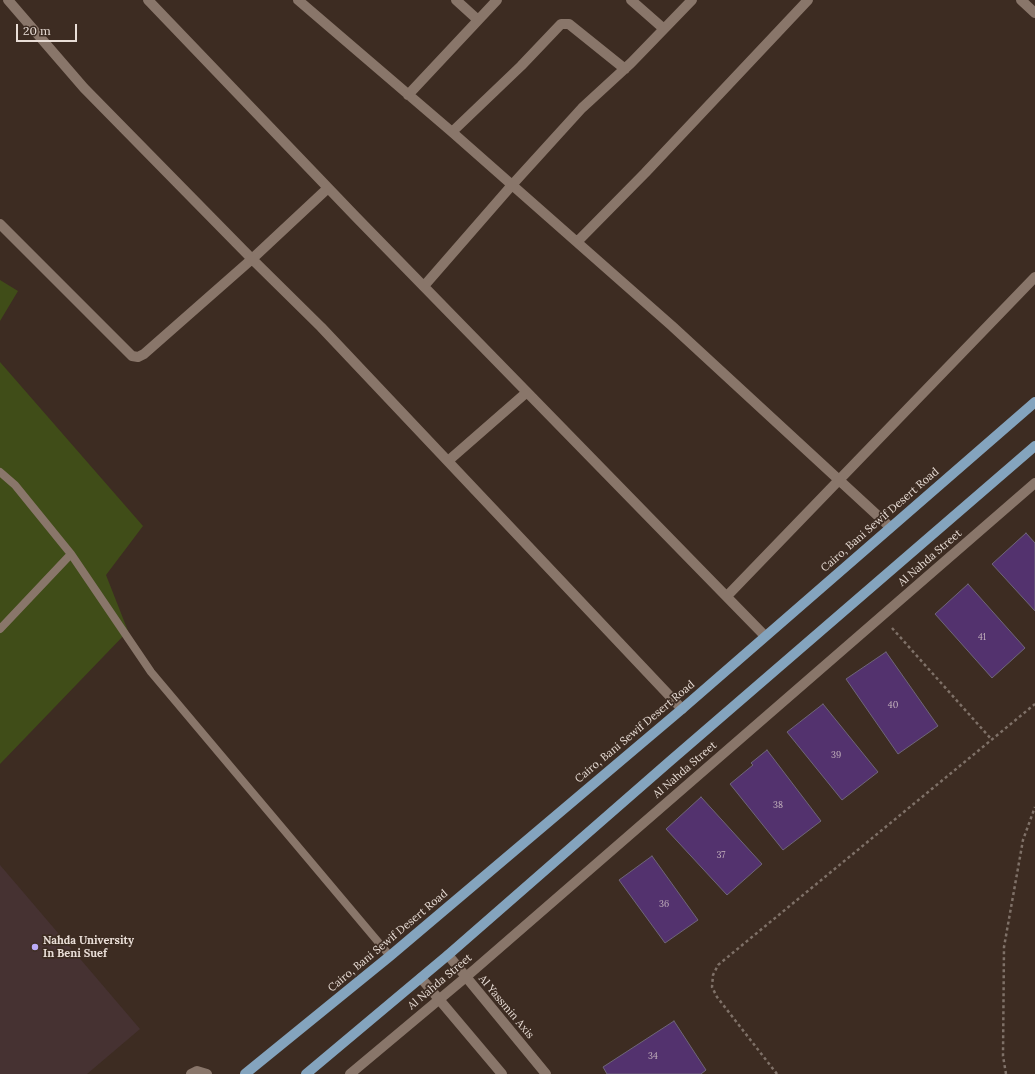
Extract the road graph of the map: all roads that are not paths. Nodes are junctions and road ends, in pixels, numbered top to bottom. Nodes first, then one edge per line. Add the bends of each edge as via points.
1 (8, 0) edge
2 (148, 0) edge
3 (298, 0) edge
4 (456, 0) edge
5 (497, 0) edge
6 (631, 0) edge
7 (692, 0) edge
8 (808, 0) edge
9 (1021, 0) edge
10 (1035, 13) edge
11 (478, 20) junction
12 (664, 29) junction
13 (625, 69) junction
14 (408, 95) junction
15 (452, 132) junction
16 (512, 185) junction
17 (328, 188) junction
18 (0, 224) edge
19 (577, 242) junction
20 (252, 259) junction
21 (1035, 277) edge
22 (424, 286) junction
23 (527, 392) junction
24 (1035, 402) edge
25 (1035, 446) edge
26 (448, 461) junction
27 (0, 472) edge
28 (840, 481) junction
29 (1035, 483) edge
30 (890, 527) junction
31 (71, 554) junction
32 (727, 596) junction
33 (0, 629) edge
34 (765, 636) junction
35 (682, 709) junction
36 (448, 955) junction
37 (390, 956) junction
38 (466, 977) junction
39 (421, 978) junction
40 (439, 999) junction
41 (191, 1074) edge
42 (207, 1074) edge
43 (245, 1074) edge
44 (306, 1074) edge
45 (350, 1074) edge
46 (502, 1074) edge
47 (546, 1074) edge

1 - 20 street via 84,88
2 - 17 street
3 - 14 street
4 - 11 street
5 - 11 street
6 - 12 street
7 - 12 street
8 - 19 street
9 - 10 street
11 - 14 street
12 - 13 street
13 - 15 street via 572,26 560,24 521,66
13 - 16 street via 582,108
14 - 15 street
15 - 16 street
16 - 19 street
16 - 22 street
17 - 20 street
17 - 22 street
18 - 20 street via 132,356 138,357
19 - 28 street
20 - 26 street via 321,326
21 - 28 street
22 - 23 street
23 - 26 street
23 - 32 street
24 - 30 main road, Cairo, Bani Sewif Desert Road
25 - 36 main road
26 - 35 street
27 - 31 lane via 15,485
28 - 30 street
28 - 32 street
29 - 38 street, Al Nahda Street
30 - 34 main road, Cairo, Bani Sewif Desert Road
31 - 33 lane
31 - 37 lane via 151,672
32 - 34 street
34 - 35 main road, Cairo, Bani Sewif Desert Road
35 - 37 main road, Cairo, Bani Sewif Desert Road
36 - 38 street, Al Yassmin Axis
36 - 39 main road
37 - 43 main road, Cairo, Bani Sewif Desert Road
38 - 40 street, Al Nahda Street
38 - 47 street, Al Yassmin Axis
39 - 40 street
39 - 44 main road
40 - 45 street, Al Nahda Street
40 - 46 street
41 - 42 street via 197,1071

